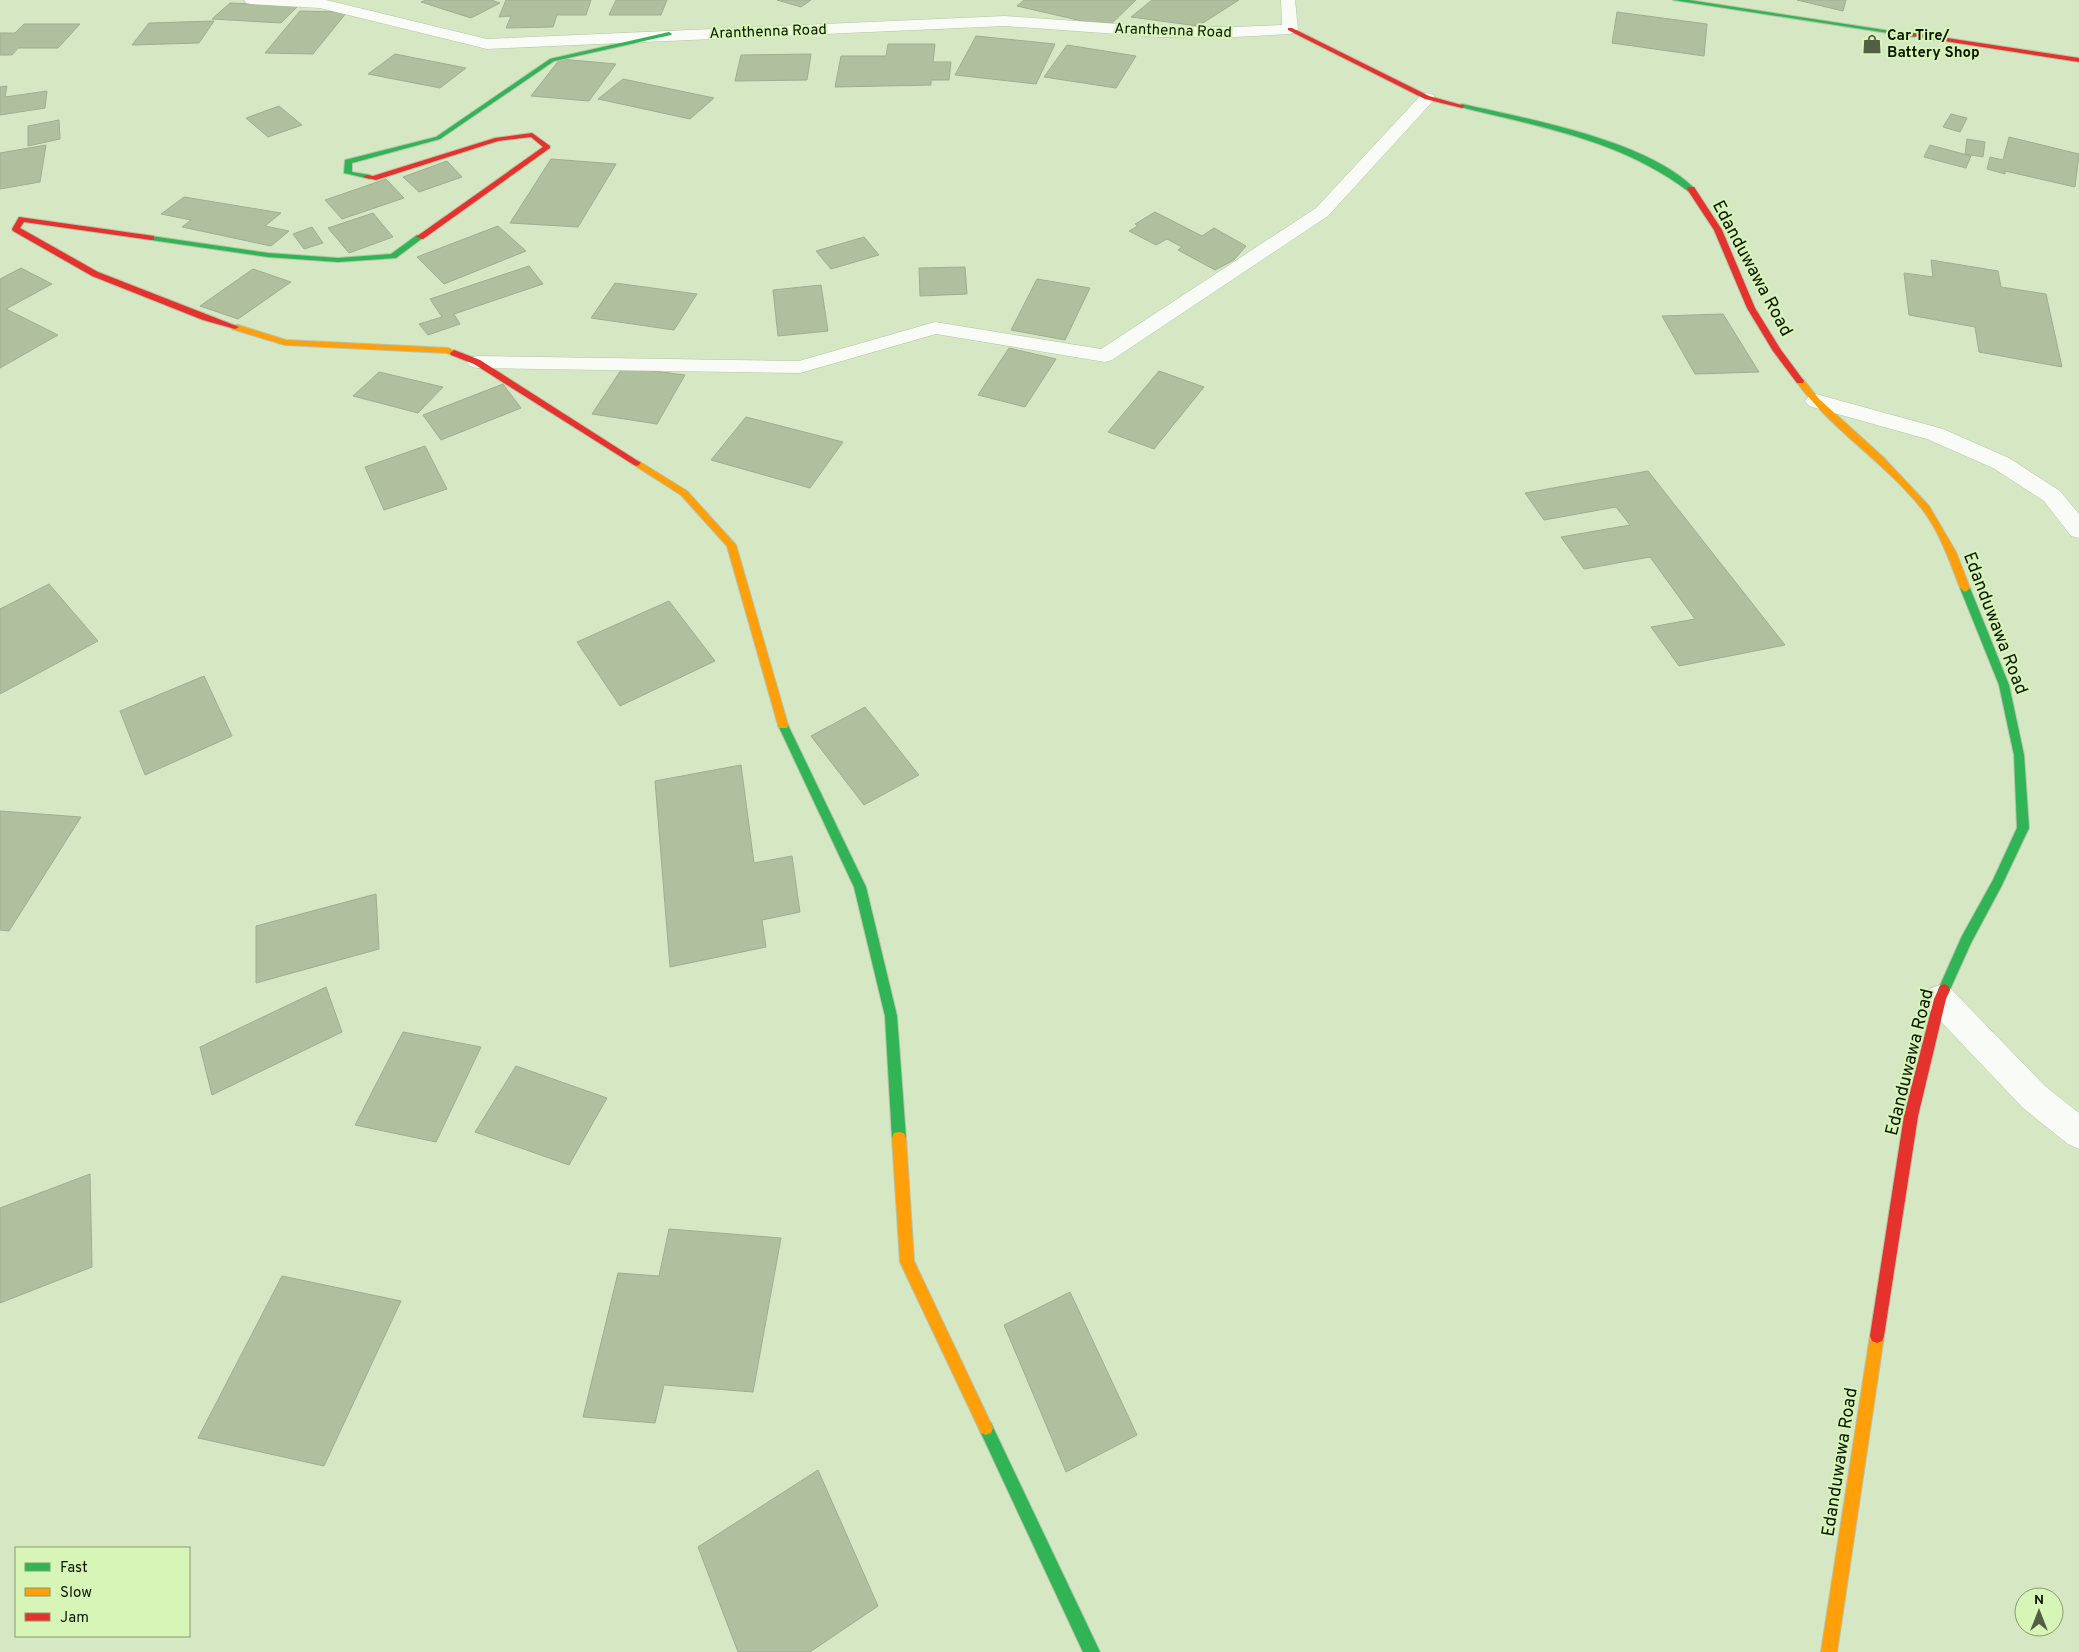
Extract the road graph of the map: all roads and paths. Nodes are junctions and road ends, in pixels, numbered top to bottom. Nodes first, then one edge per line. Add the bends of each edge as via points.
1 (252, 0) edge
2 (1288, 0) edge
3 (1676, 0) edge
4 (1290, 29) junction
5 (670, 34) junction
6 (2079, 60) edge
7 (1427, 98) junction
8 (477, 362) junction
9 (1816, 401) junction
10 (2079, 530) edge
11 (1940, 999) junction
12 (2079, 1133) edge
13 (1092, 1652) edge
14 (1829, 1652) edge

1 - 5 street, Aranthenna Road via 320,3 487,44
2 - 4 street
3 - 6 main road
4 - 5 street, Aranthenna Road via 1160,32 1005,21
4 - 7 main road, Edanduwawa Road
5 - 8 main road via 552,60 438,138 348,162 348,173 373,178 497,139 532,135 548,147 393,256 338,260 268,255 22,219 16,229 95,274 206,318 285,342 448,351
7 - 8 street via 1322,212 1105,356 935,328 800,367
7 - 9 main road, Edanduwawa Road via 1585,136 1648,160 1690,188 1718,230 1751,308 1777,351
8 - 13 main road via 684,493 731,545 779,717 860,887 891,1016 907,1262
9 - 10 street via 1935,434 2000,463 2052,496
9 - 11 main road, Edanduwawa Road via 1880,459 1926,508 1947,545 2004,685 2019,755 2023,828
11 - 12 street via 2034,1097
11 - 14 main road, Edanduwawa Road via 1911,1116

